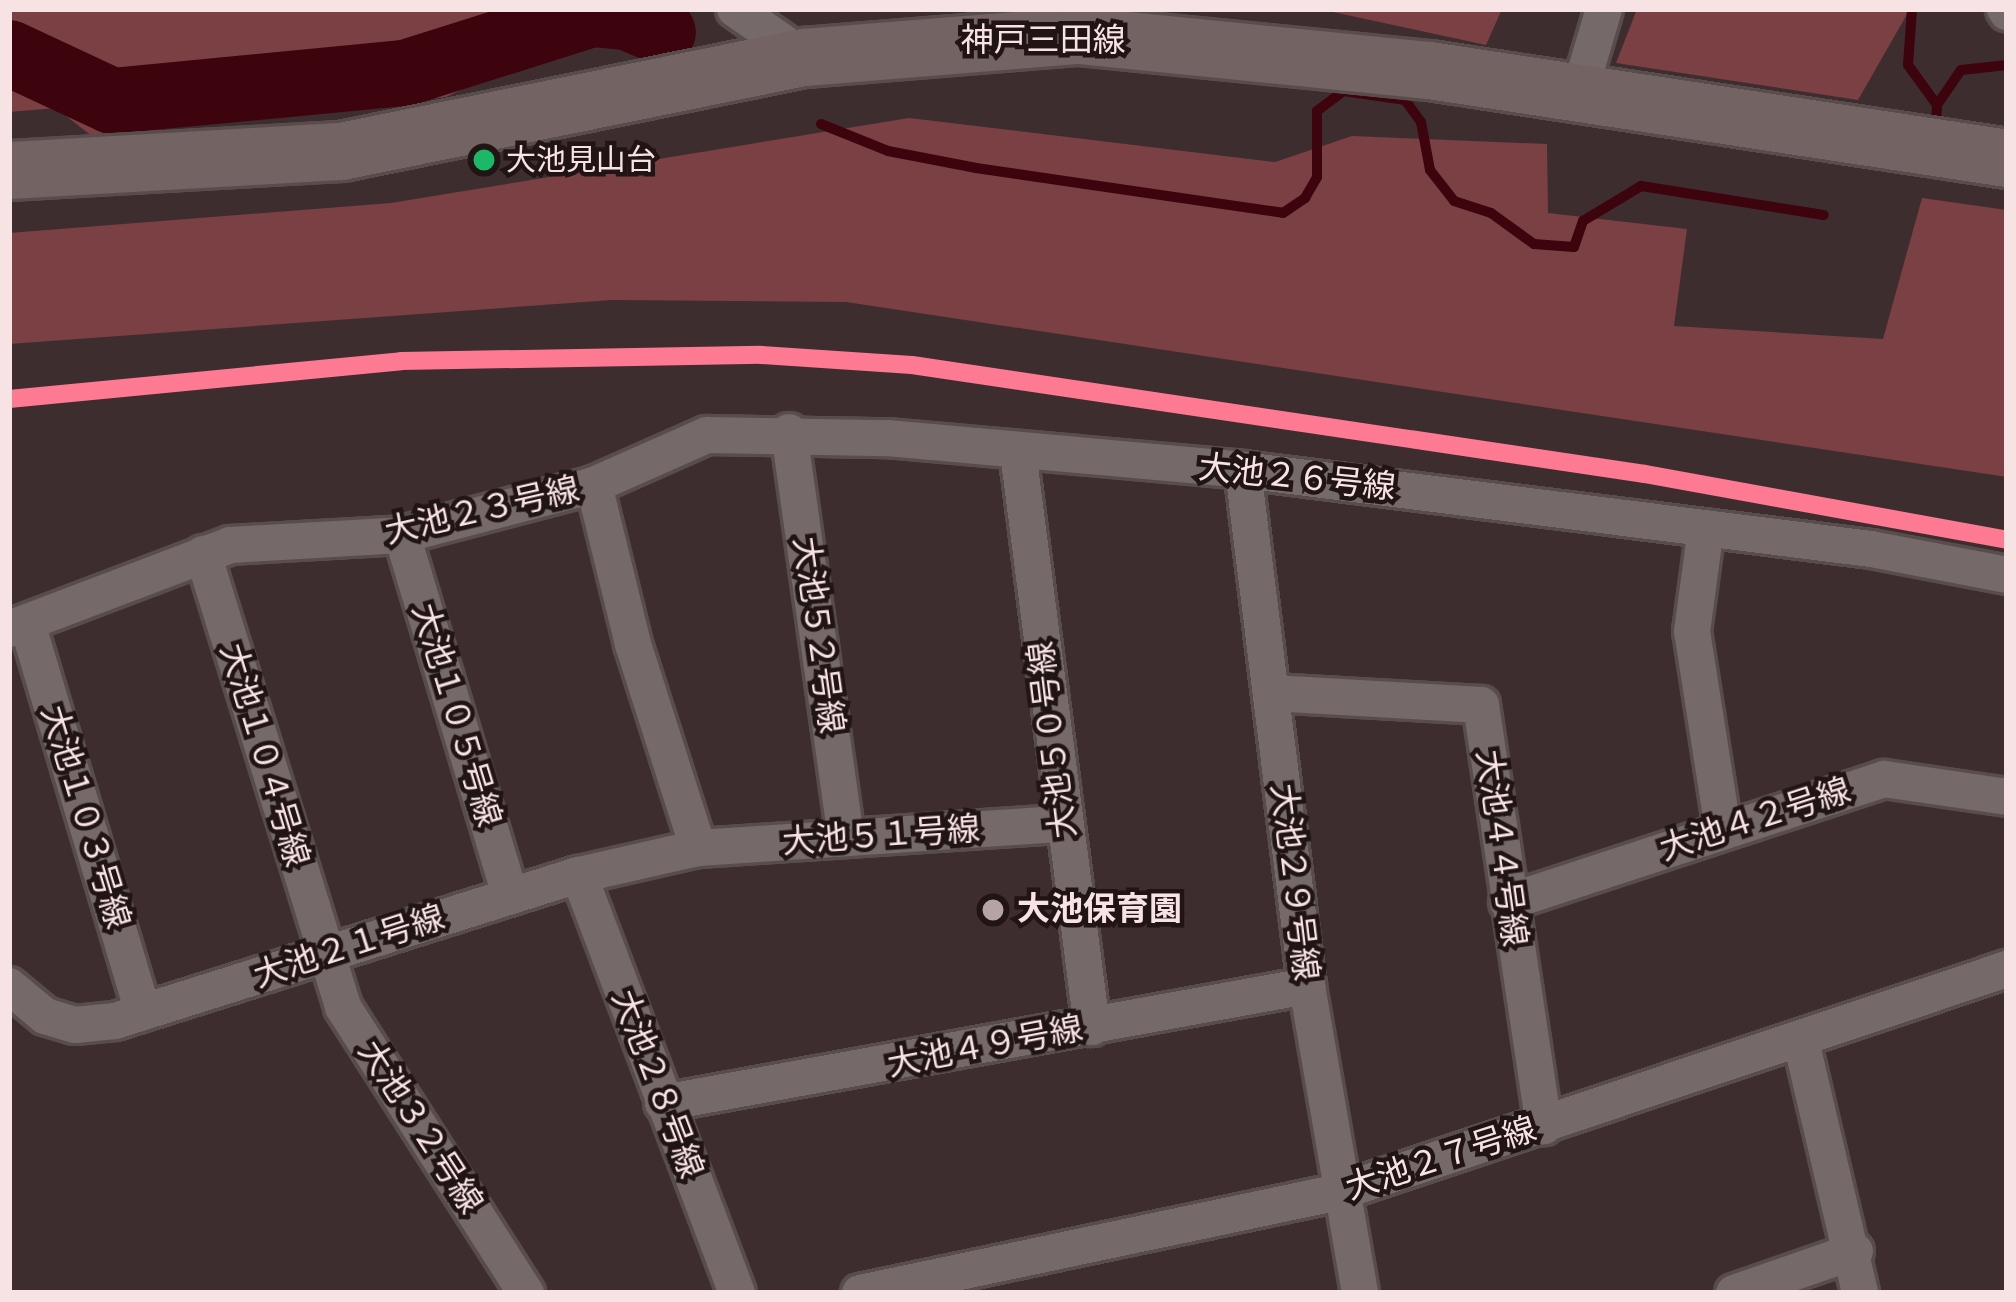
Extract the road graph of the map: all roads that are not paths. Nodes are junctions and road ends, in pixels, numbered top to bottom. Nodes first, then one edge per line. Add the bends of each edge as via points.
1 (735, 9) edge
2 (1604, 9) edge
3 (804, 57) junction
4 (1580, 90) junction
5 (2007, 158) edge
6 (9, 170) edge
7 (789, 432) junction
8 (1018, 452) junction
9 (1243, 470) junction
10 (594, 485) junction
11 (1706, 528) junction
12 (403, 535) junction
13 (203, 554) junction
14 (2007, 575) edge
15 (18, 626) edge
16 (1272, 694) junction
17 (2007, 797) edge
18 (1063, 824) junction
19 (1724, 828) junction
20 (846, 838) junction
21 (698, 848) junction
22 (579, 875) junction
23 (510, 896) junction
24 (1508, 902) junction
25 (325, 956) junction
26 (2006, 973) edge
27 (9, 986) edge
28 (1307, 986) junction
29 (143, 1012) junction
30 (1092, 1027) junction
31 (1801, 1041) junction
32 (663, 1103) junction
33 (1544, 1126) junction
34 (1342, 1191) junction
35 (1855, 1251) junction
36 (526, 1293) edge
37 (737, 1293) edge
38 (860, 1293) edge
39 (1360, 1293) edge
40 (1734, 1293) edge
41 (1860, 1293) edge

1 - 3 street
2 - 4 street
3 - 4 main road, 神戸三田線 via 1078,35
3 - 6 main road, 神戸三田線 via 397,144
4 - 5 main road, 神戸三田線
7 - 8 street, 大池２６号線
7 - 10 street, 大池２６号線 via 707,435
7 - 20 street, 大池５２号線
8 - 9 street, 大池２６号線
8 - 18 street, 大池５０号線
9 - 11 street, 大池２６号線
9 - 16 street, 大池２９号線
10 - 12 street, 大池２３号線
10 - 21 street, 大池２３号線 via 633,644
11 - 14 street, 大池２６号線
11 - 19 street via 1692,631
12 - 13 street, 大池２３号線 via 230,544
12 - 23 street, 大池１０５号線
13 - 15 street, 大池２３号線
13 - 25 street, 大池１０４号線
15 - 29 street, 大池１０３号線
16 - 24 street, 大池４４号線 via 1481,705
16 - 28 street, 大池２９号線
17 - 19 street, 大池４２号線 via 1884,779
18 - 20 street, 大池５１号線
18 - 30 street, 大池５０号線
19 - 24 street, 大池４２号線
20 - 21 street, 大池５１号線
21 - 22 street, 大池２１号線
22 - 23 street, 大池２１号線
22 - 32 street, 大池２８号線
23 - 25 street, 大池２１号線
24 - 33 street, 大池４４号線
25 - 29 street, 大池２１号線
25 - 36 street, 大池３２号線 via 343,1007
26 - 31 street, 大池２７号線
27 - 29 street, 大池２１号線 via 45,1016 75,1025
28 - 30 street, 大池４９号線
28 - 34 street, 大池２９号線
30 - 32 street, 大池４９号線
31 - 33 street, 大池２７号線
31 - 35 street
32 - 37 street, 大池２８号線
33 - 34 street, 大池２７号線
34 - 38 street, 大池２７号線
34 - 39 street, 大池２９号線
35 - 40 street
35 - 41 street

